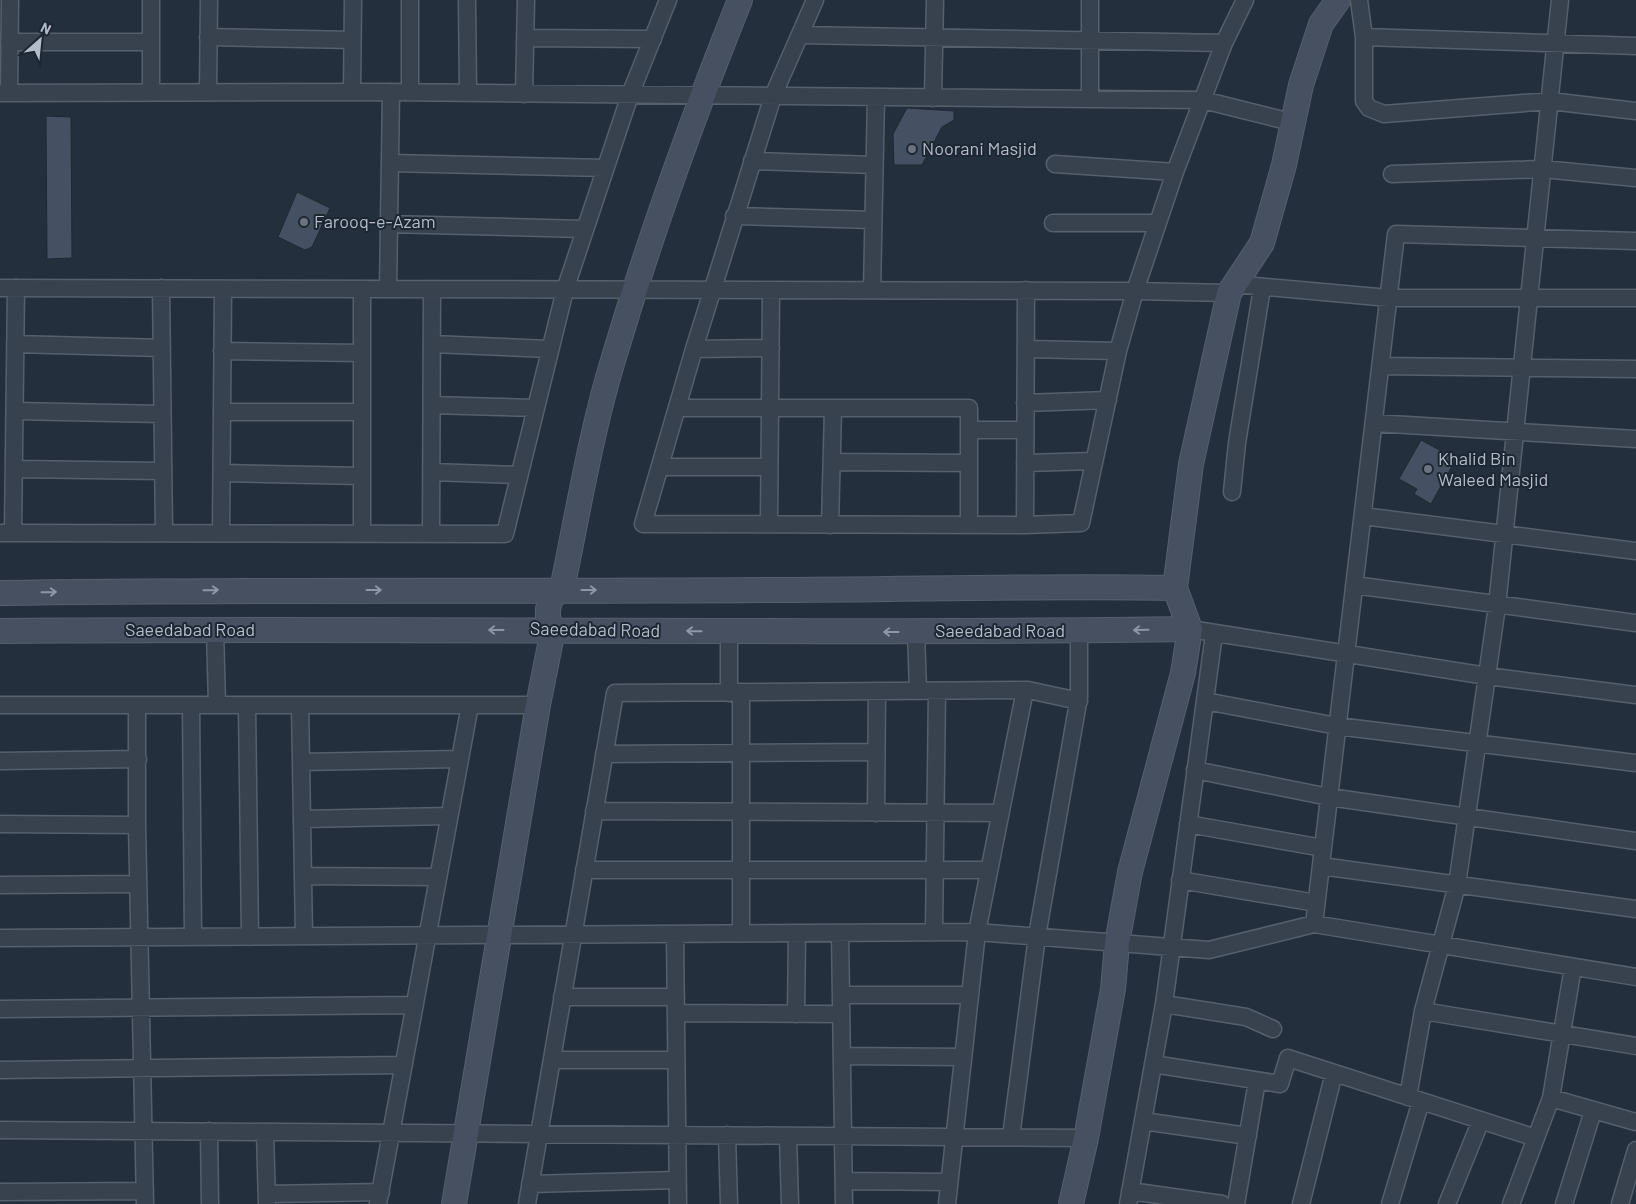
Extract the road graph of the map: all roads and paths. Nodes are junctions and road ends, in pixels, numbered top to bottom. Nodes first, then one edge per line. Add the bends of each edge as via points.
1 (10, 0) edge
2 (151, 0) edge
3 (208, 0) edge
4 (353, 0) edge
5 (410, 0) edge
6 (467, 0) edge
7 (526, 0) edge
8 (668, 0) edge
9 (740, 0) edge
10 (815, 0) edge
11 (935, 0) edge
12 (1090, 0) edge
13 (1245, 0) edge
14 (1338, 0) edge
15 (1359, 0) edge
16 (1560, 0) edge
17 (800, 35) junction
18 (208, 37) junction
19 (934, 37) junction
20 (1364, 37) junction
21 (526, 38) junction
22 (653, 39) junction
23 (1090, 39) junction
24 (352, 40) junction
25 (9, 42) junction
26 (151, 42) junction
27 (1556, 42) junction
28 (1224, 43) junction
29 (1636, 46) edge
30 (150, 92) junction
31 (208, 92) junction
32 (352, 92) junction
33 (391, 92) junction
34 (410, 92) junction
35 (4, 93) edge
36 (468, 93) junction
37 (524, 94) junction
38 (630, 95) junction
39 (702, 96) junction
40 (774, 96) junction
41 (876, 97) junction
42 (933, 98) junction
43 (1090, 98) junction
44 (1203, 100) junction
45 (1550, 101) junction
46 (1636, 110) edge
47 (1292, 122) junction
48 (752, 161) junction
49 (390, 163) junction
50 (1055, 164) dead end
51 (874, 165) junction
52 (605, 168) junction
53 (1543, 169) junction
54 (1175, 172) junction
55 (1392, 174) dead end
56 (1636, 178) edge
57 (734, 216) junction
58 (873, 220) junction
59 (1053, 223) dead end
60 (1157, 223) junction
61 (388, 224) junction
62 (584, 229) junction
63 (1536, 237) junction
64 (1636, 241) edge
65 (8, 288) edge
66 (161, 288) junction
67 (1262, 288) junction
68 (223, 289) junction
69 (362, 289) junction
70 (388, 289) junction
71 (432, 289) junction
72 (1231, 289) junction
73 (565, 290) junction
74 (636, 290) junction
75 (712, 290) junction
76 (771, 290) junction
77 (872, 290) junction
78 (1026, 290) junction
79 (1135, 291) junction
80 (1389, 298) junction
81 (1529, 298) junction
82 (1636, 298) edge
83 (15, 344) junction
84 (432, 344) junction
85 (162, 348) junction
86 (770, 348) junction
87 (549, 349) junction
88 (694, 349) junction
89 (1026, 349) junction
90 (1118, 350) junction
91 (222, 351) junction
92 (362, 353) junction
93 (1381, 366) junction
94 (1522, 368) junction
95 (1636, 369) edge
96 (1108, 400) junction
97 (1025, 403) junction
98 (432, 405) junction
99 (535, 408) junction
100 (677, 408) junction
101 (770, 409) junction
102 (833, 409) junction
103 (15, 411) junction
104 (222, 412) junction
105 (362, 412) junction
106 (162, 414) junction
107 (1374, 423) junction
108 (969, 430) junction
109 (1025, 430) junction
110 (1516, 432) junction
111 (1636, 439) edge
112 (1094, 461) junction
113 (832, 462) junction
114 (969, 463) junction
115 (1025, 463) junction
116 (660, 467) junction
117 (769, 467) junction
118 (14, 469) junction
119 (163, 472) junction
120 (432, 472) junction
121 (222, 473) junction
122 (519, 475) junction
123 (362, 476) junction
124 (1232, 492) dead end
125 (1363, 516) junction
126 (769, 524) junction
127 (830, 525) junction
128 (969, 525) junction
129 (1025, 525) junction
130 (7, 533) edge
131 (164, 533) junction
132 (221, 533) junction
133 (362, 534) junction
134 (432, 534) junction
135 (1505, 534) junction
136 (1636, 551) edge
137 (1354, 585) junction
138 (1175, 588) junction
139 (562, 589) junction
140 (0, 593) edge
141 (1498, 604) junction
142 (1636, 623) edge
143 (1190, 629) junction
144 (215, 630) junction
145 (553, 630) junction
146 (0, 631) edge
147 (1079, 631) junction
148 (729, 632) junction
149 (916, 632) junction
150 (1214, 634) junction
151 (1346, 655) junction
152 (1487, 676) junction
153 (1025, 690) junction
154 (877, 691) junction
155 (918, 691) junction
156 (937, 691) junction
157 (735, 692) junction
158 (1636, 695) edge
159 (1079, 701) junction
160 (1205, 701) junction
161 (0, 704) edge
162 (137, 704) junction
163 (217, 704) junction
164 (300, 704) junction
165 (191, 705) junction
166 (247, 705) junction
167 (470, 705) junction
168 (538, 705) junction
169 (1338, 726) junction
170 (1478, 743) junction
171 (876, 752) junction
172 (741, 753) junction
173 (604, 754) junction
174 (138, 759) junction
175 (459, 759) junction
176 (0, 761) edge
177 (301, 762) junction
178 (1636, 763) edge
179 (1195, 770) junction
180 (1329, 797) junction
181 (594, 811) junction
182 (742, 812) junction
183 (876, 813) junction
184 (935, 813) junction
185 (1000, 813) junction
186 (449, 816) junction
187 (1467, 817) junction
188 (302, 819) junction
189 (0, 824) edge
190 (137, 824) junction
191 (1188, 824) junction
192 (1636, 841) edge
193 (1323, 848) junction
194 (1321, 866) junction
195 (584, 870) junction
196 (741, 870) junction
197 (934, 870) junction
198 (989, 870) junction
199 (303, 876) junction
200 (438, 876) junction
201 (1180, 880) junction
202 (138, 884) junction
203 (1457, 884) junction
204 (0, 885) edge
205 (1316, 904) junction
206 (1636, 909) edge
207 (1314, 924) junction
208 (934, 932) junction
209 (977, 932) junction
210 (741, 933) junction
211 (797, 933) junction
212 (840, 933) junction
213 (675, 934) junction
214 (427, 935) junction
215 (500, 935) junction
216 (250, 936) junction
217 (304, 936) junction
218 (573, 936) junction
219 (1037, 936) junction
220 (139, 937) junction
221 (193, 937) junction
222 (0, 938) edge
223 (1117, 943) junction
224 (1441, 945) junction
225 (1171, 947) junction
226 (1573, 966) junction
227 (1636, 977) edge
228 (841, 995) junction
229 (970, 995) junction
230 (562, 997) junction
231 (1164, 1004) junction
232 (415, 1005) junction
233 (676, 1005) junction
234 (141, 1008) junction
235 (0, 1009) edge
236 (1423, 1011) junction
237 (796, 1014) junction
238 (841, 1014) junction
239 (1273, 1029) dead end
240 (1562, 1034) junction
241 (1636, 1046) edge
242 (842, 1056) junction
243 (963, 1057) junction
244 (552, 1060) junction
245 (676, 1060) junction
246 (1153, 1064) junction
247 (404, 1065) junction
248 (142, 1068) junction
249 (0, 1070) edge
250 (1334, 1073) junction
251 (1257, 1080) junction
252 (1551, 1098) junction
253 (1415, 1099) junction
254 (1593, 1111) junction
255 (1481, 1120) junction
256 (1143, 1121) junction
257 (1636, 1122) edge
258 (0, 1130) edge
259 (144, 1131) junction
260 (210, 1132) junction
261 (265, 1132) junction
262 (391, 1133) junction
263 (467, 1133) junction
264 (538, 1135) junction
265 (677, 1135) junction
266 (727, 1135) junction
267 (788, 1136) junction
268 (843, 1136) junction
269 (1248, 1136) junction
270 (954, 1137) junction
271 (1011, 1137) junction
272 (1086, 1138) junction
273 (1536, 1138) junction
274 (1636, 1150) edge
275 (677, 1180) junction
276 (844, 1181) junction
277 (950, 1182) junction
278 (530, 1184) junction
279 (0, 1192) edge
280 (145, 1198) edge
281 (379, 1198) edge
282 (1129, 1198) edge
283 (267, 1199) edge
284 (210, 1204) edge
285 (454, 1204) edge
286 (526, 1204) edge
287 (678, 1204) edge
288 (729, 1204) edge
289 (790, 1204) edge
290 (844, 1204) edge
291 (947, 1204) edge
292 (1070, 1204) edge
293 (1222, 1204) edge
294 (1236, 1204) edge
295 (1301, 1204) edge
296 (1390, 1204) edge
297 (1447, 1204) edge
298 (1511, 1204) edge
299 (1564, 1204) edge
300 (1620, 1204) edge

1 - 25 street
2 - 26 street
3 - 18 street
4 - 24 street
5 - 34 street
6 - 36 street
7 - 21 street
8 - 22 street
9 - 39 street
10 - 17 street
11 - 19 street
12 - 23 street
13 - 28 street
14 - 47 street via 1321,24
15 - 20 street
16 - 27 street
17 - 19 street
17 - 40 street
18 - 24 street
18 - 31 street
19 - 23 street
19 - 42 street
20 - 27 street
20 - 45 street via 1364,101 1369,108 1384,114
21 - 22 street
21 - 37 street
22 - 38 street
23 - 28 street
23 - 43 street
24 - 32 street
25 - 26 street
25 - 35 street
26 - 30 street
27 - 29 street
27 - 45 street
28 - 44 street
30 - 31 street
30 - 35 street
31 - 32 street
32 - 33 street
33 - 34 street
33 - 49 street
34 - 36 street
36 - 37 street
37 - 38 street
38 - 39 street
38 - 52 street
39 - 40 street
39 - 74 street
40 - 41 street
40 - 48 street
41 - 42 street
41 - 51 street
42 - 43 street
43 - 44 street
44 - 47 street
44 - 54 street
45 - 46 street
45 - 53 street
47 - 72 street via 1262,243
48 - 51 street
48 - 57 street
49 - 52 street
49 - 61 street
50 - 54 street
51 - 58 street
52 - 62 street
53 - 55 street
53 - 56 street
53 - 63 street
54 - 60 street
57 - 58 street
57 - 75 street
58 - 77 street
59 - 60 street
60 - 79 street
61 - 62 street
61 - 70 street
62 - 73 street
63 - 64 street
63 - 80 street via 1396,234
63 - 81 street
65 - 66 street
65 - 83 street
66 - 68 street
66 - 85 street
67 - 72 street
67 - 80 street
67 - 124 street
68 - 69 street
68 - 91 street
69 - 70 street
69 - 92 street
70 - 71 street
71 - 73 street
71 - 84 street
72 - 79 street
72 - 138 street via 1191,464
73 - 74 street
73 - 87 street
74 - 75 street
74 - 139 street via 613,358
75 - 76 street
75 - 88 street
76 - 77 street
76 - 86 street
77 - 78 street
78 - 79 street
78 - 89 street
79 - 90 street
80 - 81 street
80 - 93 street
81 - 82 street
81 - 94 street
83 - 85 street
83 - 103 street
84 - 87 street
84 - 98 street
85 - 106 street
86 - 88 street
86 - 101 street
87 - 99 street
88 - 100 street
89 - 90 street
89 - 97 street
90 - 96 street
91 - 92 street
91 - 104 street
92 - 105 street
93 - 94 street
93 - 107 street
94 - 95 street
94 - 110 street
96 - 97 street
96 - 112 street
97 - 109 street
98 - 99 street
98 - 120 street
99 - 122 street
100 - 101 street
100 - 116 street
101 - 102 street
101 - 117 street
102 - 108 street via 969,408
102 - 113 street
103 - 106 street
103 - 118 street
104 - 105 street
104 - 121 street
105 - 123 street
106 - 119 street
107 - 110 street
107 - 125 street
108 - 109 street
108 - 114 street
109 - 115 street
110 - 111 street
110 - 135 street
112 - 115 street
112 - 129 street via 1081,523
113 - 114 street
113 - 127 street
114 - 128 street
115 - 129 street
116 - 117 street
116 - 126 street via 643,524
117 - 126 street
118 - 119 street
118 - 130 street
119 - 131 street
120 - 122 street
120 - 134 street
121 - 123 street
121 - 132 street
122 - 134 street via 505,534
123 - 133 street
125 - 135 street
125 - 137 street
126 - 127 street
127 - 128 street
128 - 129 street
130 - 131 street
131 - 132 street
132 - 133 street
133 - 134 street
135 - 136 street
135 - 141 street
137 - 141 street
137 - 151 street
139 -> 138 street
138 - 143 street
140 -> 139 street
139 - 145 street via 551,598 548,609
141 - 142 street
141 - 152 street
143 -> 147 street, Saeedabad Road
143 - 150 street
143 - 223 street via 1183,673 1130,872
145 -> 144 street, Saeedabad Road
144 - 146 street, Saeedabad Road
144 - 163 street
148 -> 145 street, Saeedabad Road
145 - 168 street
147 - 149 street, Saeedabad Road
147 - 159 street
149 -> 148 street, Saeedabad Road
148 - 157 street
149 - 155 street
150 - 151 street
150 - 160 street
151 - 152 street
151 - 169 street
152 - 158 street
152 - 170 street
153 - 156 street
153 - 159 street
153 - 185 street
154 - 155 street
154 - 157 street
154 - 171 street
155 - 156 street
156 - 184 street
157 - 172 street
157 - 173 street via 614,693
159 - 219 street
160 - 169 street
160 - 179 street
161 - 162 street
162 - 165 street
162 - 174 street
163 - 165 street
163 - 166 street
164 - 166 street
164 - 167 street
164 - 177 street
165 - 221 street
166 - 216 street
167 - 168 street
167 - 175 street
168 - 215 street
169 - 170 street
169 - 180 street
170 - 178 street
170 - 187 street
171 - 172 street
171 - 183 street
172 - 173 street
172 - 182 street
173 - 181 street
174 - 176 street
174 - 190 street
175 - 177 street
175 - 186 street
177 - 188 street
179 - 180 street
179 - 191 street
180 - 187 street
180 - 193 street
181 - 182 street
181 - 195 street
182 - 183 street
182 - 196 street
183 - 184 street
184 - 185 street
184 - 197 street
185 - 198 street
186 - 188 street
186 - 200 street
187 - 192 street
187 - 203 street
188 - 199 street
189 - 190 street
190 - 202 street
191 - 193 street
191 - 201 street
193 - 194 street
194 - 203 street
194 - 205 street
195 - 196 street
195 - 218 street
196 - 197 street
196 - 210 street
197 - 198 street
197 - 208 street
198 - 209 street
199 - 200 street
199 - 217 street
200 - 214 street
201 - 205 street
201 - 225 street
202 - 204 street
202 - 220 street
203 - 206 street
203 - 224 street
205 - 207 street
207 - 224 street
207 - 225 street via 1209,950
208 - 209 street
208 - 212 street
209 - 219 street
209 - 229 street
210 - 211 street
210 - 213 street
211 - 212 street
211 - 237 street
212 - 228 street
213 - 218 street
213 - 233 street
214 - 215 street
214 - 217 street
214 - 232 street
215 - 218 street
215 - 263 street
216 - 217 street
216 - 221 street
218 - 230 street
219 - 223 street
219 - 271 street
220 - 221 street
220 - 222 street
220 - 234 street
223 - 225 street
223 - 272 street via 1113,989
224 - 226 street
224 - 236 street
225 - 231 street
226 - 227 street
226 - 240 street
228 - 229 street
228 - 238 street
229 - 243 street
230 - 233 street
230 - 244 street
231 - 239 street via 1246,1017
231 - 246 street
232 - 234 street
232 - 247 street
233 - 237 street
233 - 245 street
234 - 235 street
234 - 248 street
236 - 240 street
236 - 253 street
237 - 238 street
238 - 242 street
240 - 241 street
240 - 252 street
242 - 243 street
242 - 268 street
243 - 270 street
244 - 245 street
244 - 264 street
245 - 265 street
246 - 251 street
246 - 256 street
247 - 248 street
247 - 262 street
248 - 249 street
248 - 259 street
250 - 251 street via 1288,1058 1280,1084
250 - 253 street
250 - 295 street
251 - 269 street
252 - 254 street
252 - 273 street
253 - 255 street
253 - 296 street
254 - 257 street
254 - 299 street
255 - 273 street
255 - 297 street
256 - 269 street
256 - 282 street
258 - 259 street
259 - 260 street
259 - 280 street
260 - 261 street
260 - 284 street
261 - 262 street
261 - 283 street
262 - 263 street
262 - 281 street
263 - 264 street
263 - 285 street
264 - 265 street
264 - 278 street
265 - 266 street
265 - 275 street
266 - 267 street
266 - 288 street
267 - 268 street
267 - 289 street
268 - 270 street
268 - 276 street
269 - 294 street
270 - 271 street
270 - 277 street
271 - 272 street
272 - 292 street
273 - 298 street
274 - 300 street
275 - 278 street
275 - 287 street
276 - 277 street
276 - 290 street
277 - 291 street
278 - 286 street
279 - 280 street
281 - 283 street
282 - 293 street

